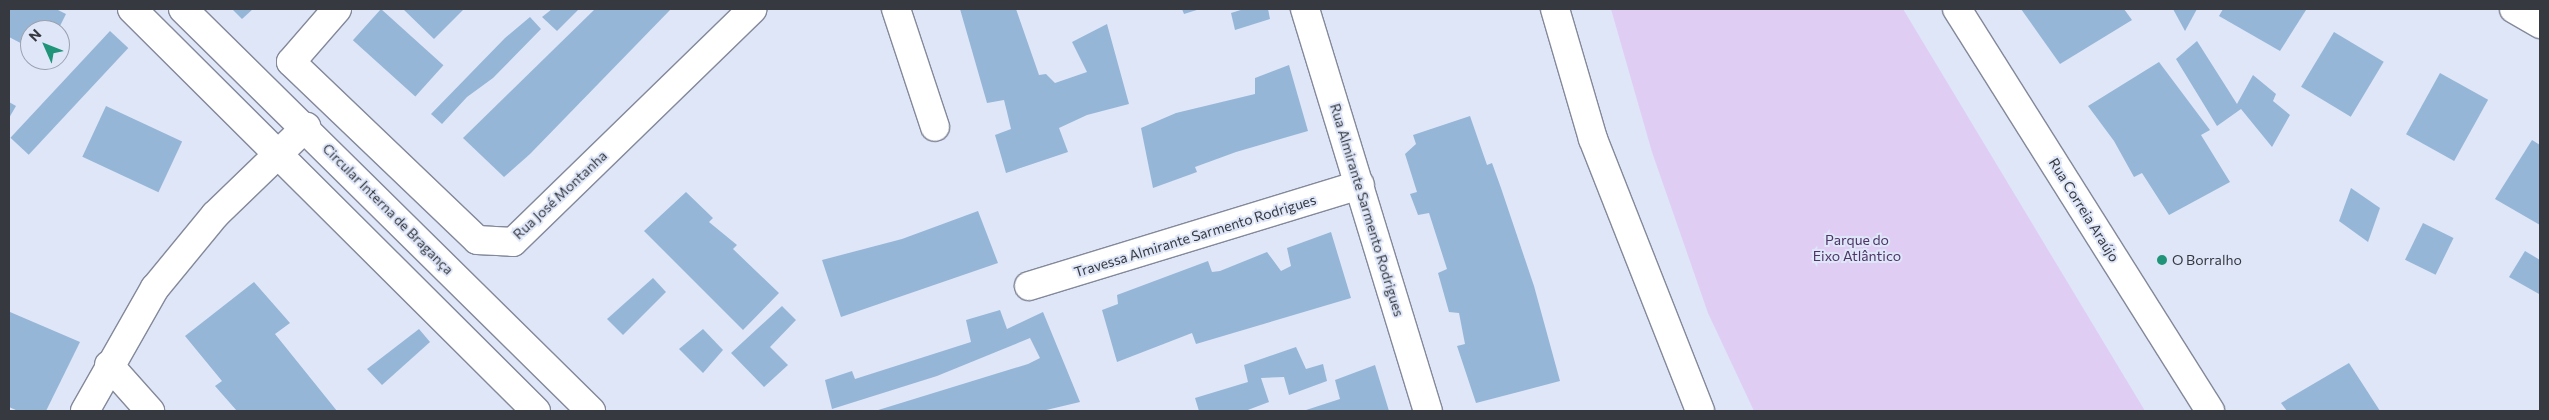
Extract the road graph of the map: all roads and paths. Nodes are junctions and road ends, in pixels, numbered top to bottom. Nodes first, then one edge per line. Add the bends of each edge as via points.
1 (132, 9) edge
2 (183, 9) edge
3 (337, 9) edge
4 (753, 9) edge
5 (896, 9) edge
6 (1305, 9) edge
7 (1554, 9) edge
8 (1957, 9) edge
9 (2514, 9) edge
10 (2540, 24) edge
11 (306, 127) junction
12 (935, 128) dead end
13 (278, 154) junction
14 (1360, 185) junction
15 (1029, 286) dead end
16 (109, 365) junction
17 (85, 411) edge
18 (150, 411) edge
19 (536, 411) edge
20 (591, 411) edge
21 (1428, 411) edge
22 (1700, 411) edge
23 (2210, 411) edge

1 - 13 street
2 - 11 street, Circular Interna de Bragança
3 - 4 street, Rua José Montanha via 291,62 477,240 513,242
5 - 12 street
6 - 14 street, Rua Almirante Sarmento Rodrigues
7 - 22 street via 1593,139
8 - 23 street, Rua Correia Araújo
9 - 10 street
11 - 13 street
11 - 20 street, Circular Interna de Bragança
13 - 16 street via 215,215 155,288
13 - 19 street
14 - 15 street, Travessa Almirante Sarmento Rodrigues
14 - 21 street, Rua Almirante Sarmento Rodrigues
16 - 17 street
16 - 18 street

